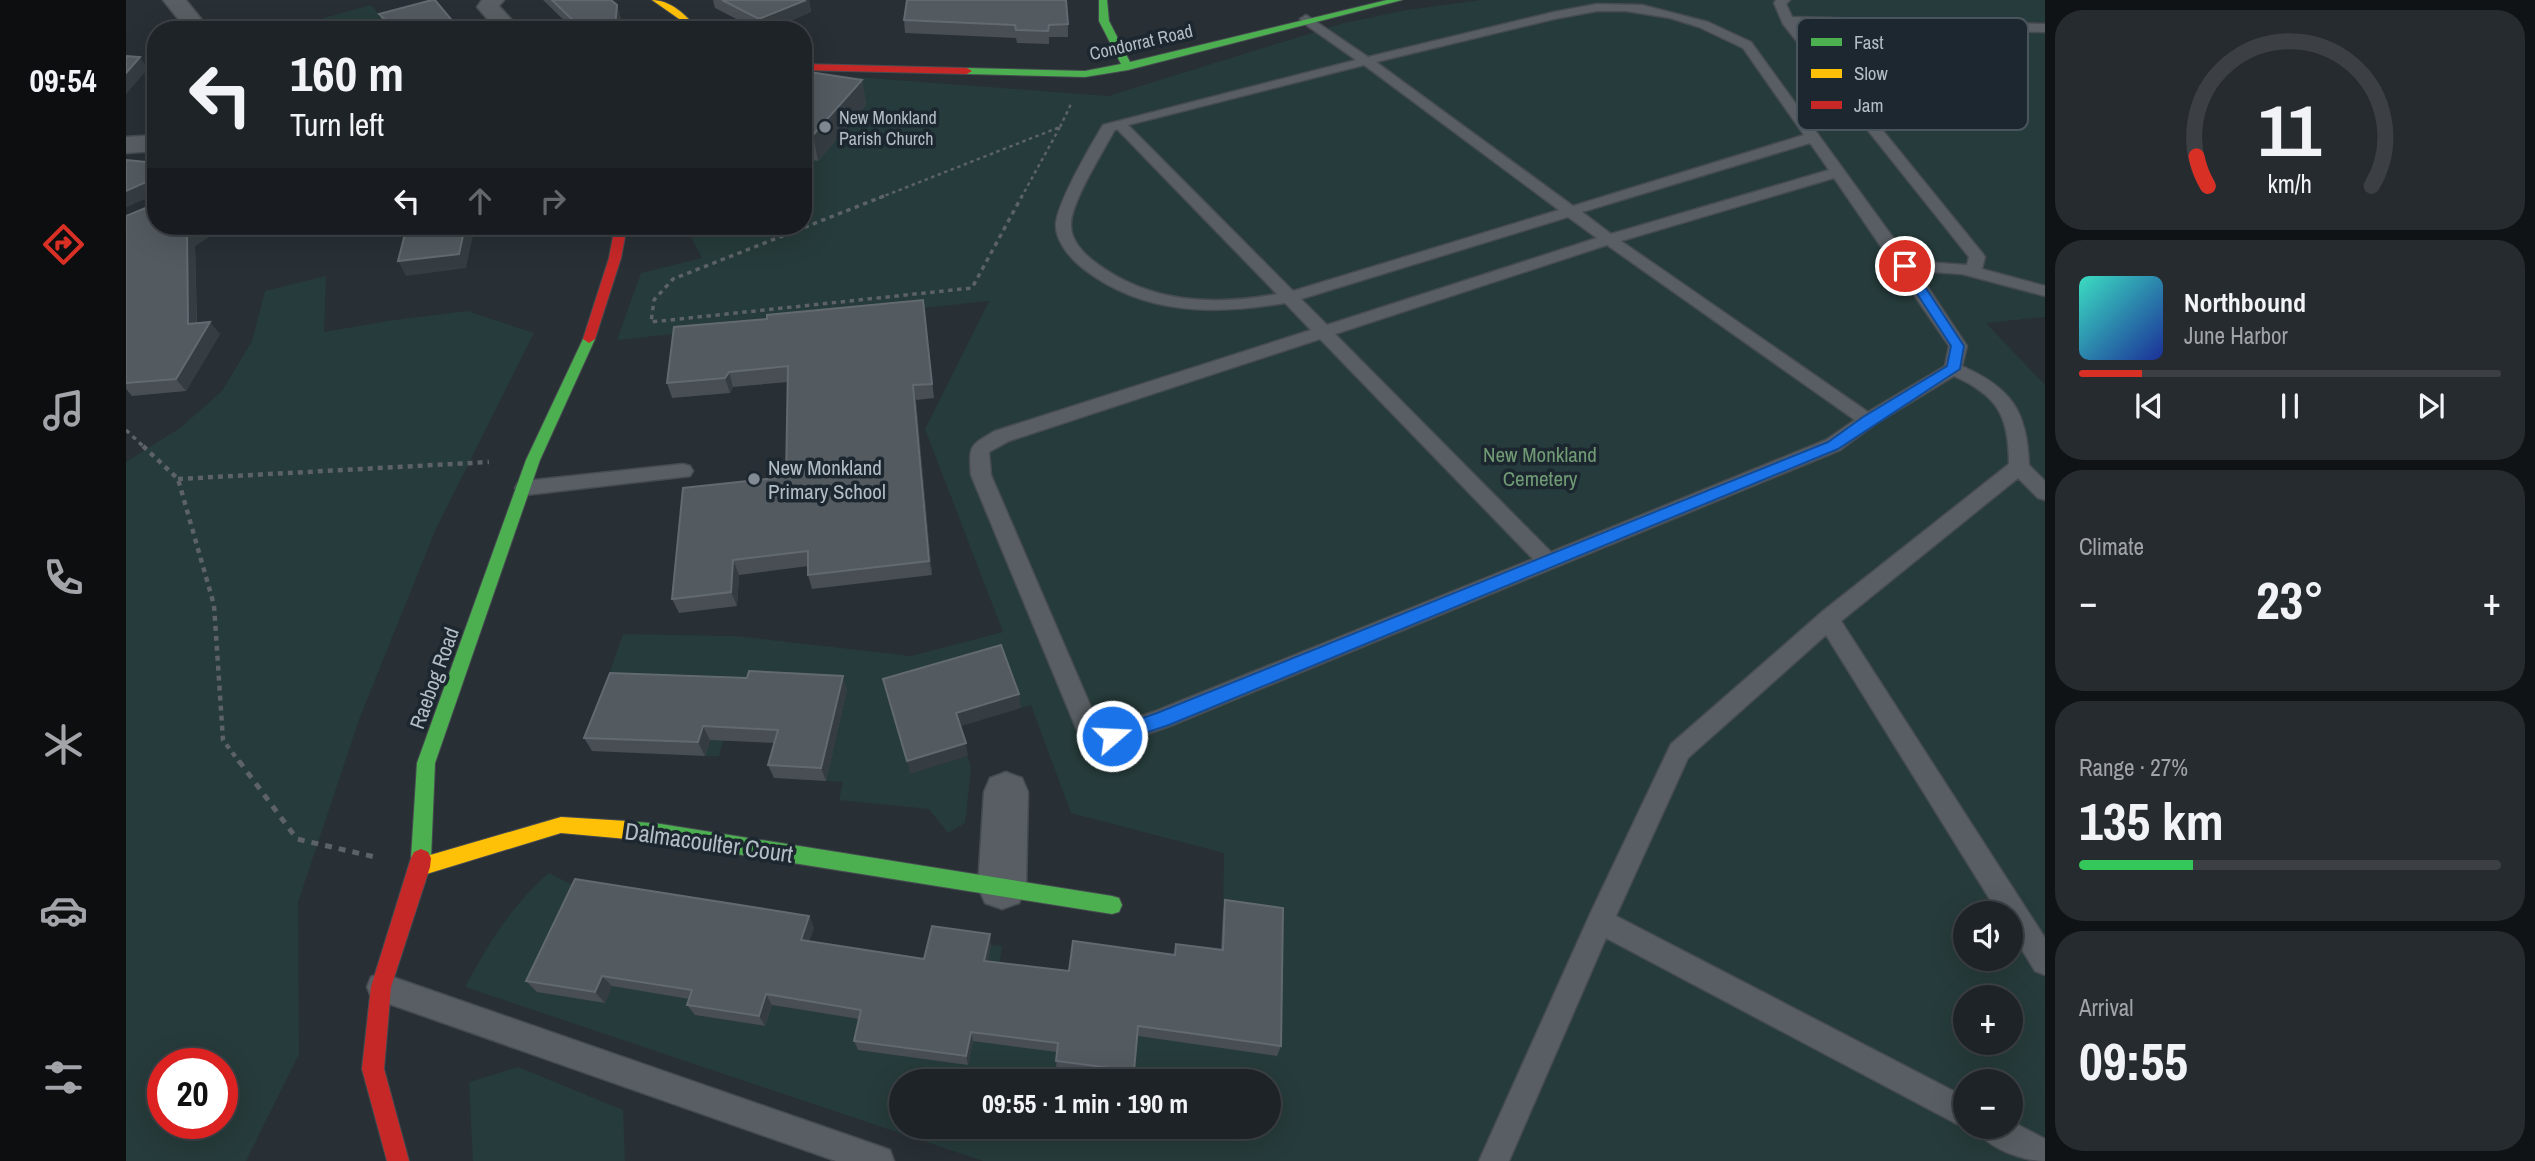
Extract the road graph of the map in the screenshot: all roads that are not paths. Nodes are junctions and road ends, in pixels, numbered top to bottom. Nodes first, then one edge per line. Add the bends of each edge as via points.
1 (174, 0) edge
2 (493, 0) edge
3 (1103, 0) edge
4 (1398, 0) edge
5 (1784, 0) edge
6 (660, 1) edge
7 (1306, 19) junction
8 (192, 21) edge
9 (501, 21) edge
10 (687, 21) edge
11 (1787, 21) junction
12 (1797, 21) edge
13 (1797, 33) edge
14 (1366, 61) junction
15 (812, 67) edge
16 (1128, 67) junction
17 (1797, 115) edge
18 (1119, 124) junction
19 (1808, 130) edge
20 (1875, 130) edge
21 (1813, 137) junction
22 (147, 144) edge
23 (126, 145) edge
24 (1838, 172) junction
25 (1569, 210) junction
26 (619, 235) edge
27 (1610, 239) junction
28 (1905, 266) junction
29 (1973, 271) junction
30 (2045, 291) edge
31 (1290, 297) junction
32 (1324, 332) junction
33 (1953, 369) junction
34 (1868, 420) junction
35 (2019, 467) junction
36 (683, 471) dead end
37 (526, 488) junction
38 (2045, 493) edge
39 (1547, 561) junction
40 (1828, 620) junction
41 (1006, 792) dead end
42 (420, 867) junction
43 (1002, 887) junction
44 (1112, 905) dead end
45 (1600, 920) junction
46 (2045, 962) edge
47 (381, 988) junction
48 (1953, 1107) edge
49 (2014, 1139) edge
50 (2045, 1155) edge
51 (398, 1161) edge
52 (879, 1161) edge
53 (1494, 1161) edge

1 - 8 street
2 - 9 street via 488,7
3 - 16 main road via 1104,21
4 - 7 main road, Condorrat Road
5 - 11 lane via 1780,3
6 - 10 main road
7 - 14 lane
7 - 16 main road, Condorrat Road
11 - 12 lane
11 - 13 lane
14 - 17 lane via 1569,12 1623,7 1656,11 1705,25 1747,45
14 - 18 lane
14 - 25 lane
15 - 16 main road, Condorrat Road via 1086,74
18 - 31 lane
18 - 31 lane via 1108,128 1062,222 1067,240 1080,258 1125,290 1161,301 1195,307 1244,306
19 - 21 lane
20 - 29 lane via 1977,257
21 - 24 lane
21 - 25 lane
22 - 23 street
24 - 27 lane
24 - 28 lane
25 - 27 lane
25 - 31 lane
26 - 37 main road, Raebog Road via 587,344 533,460
27 - 32 lane
27 - 34 lane
28 - 29 lane
28 - 33 lane via 1958,346
29 - 30 lane
31 - 32 lane
32 - 39 lane
32 - 39 lane via 1002,436 979,449 981,475 1088,728 1112,736 1162,719
33 - 34 lane
33 - 35 lane via 1993,390 2010,413 2019,438
34 - 39 lane via 1833,445
35 - 38 lane
35 - 40 lane
36 - 37 lane
37 - 42 main road, Raebog Road via 426,763
40 - 45 lane via 1679,751
40 - 46 lane
41 - 43 street
42 - 43 main road, Dalmacoulter Court via 561,825 661,833
42 - 47 main road, Raebog Road
43 - 44 main road, Dalmacoulter Court
45 - 48 lane
45 - 53 lane
47 - 51 main road, Raebog Road via 373,1069
47 - 52 lane
49 - 50 lane

